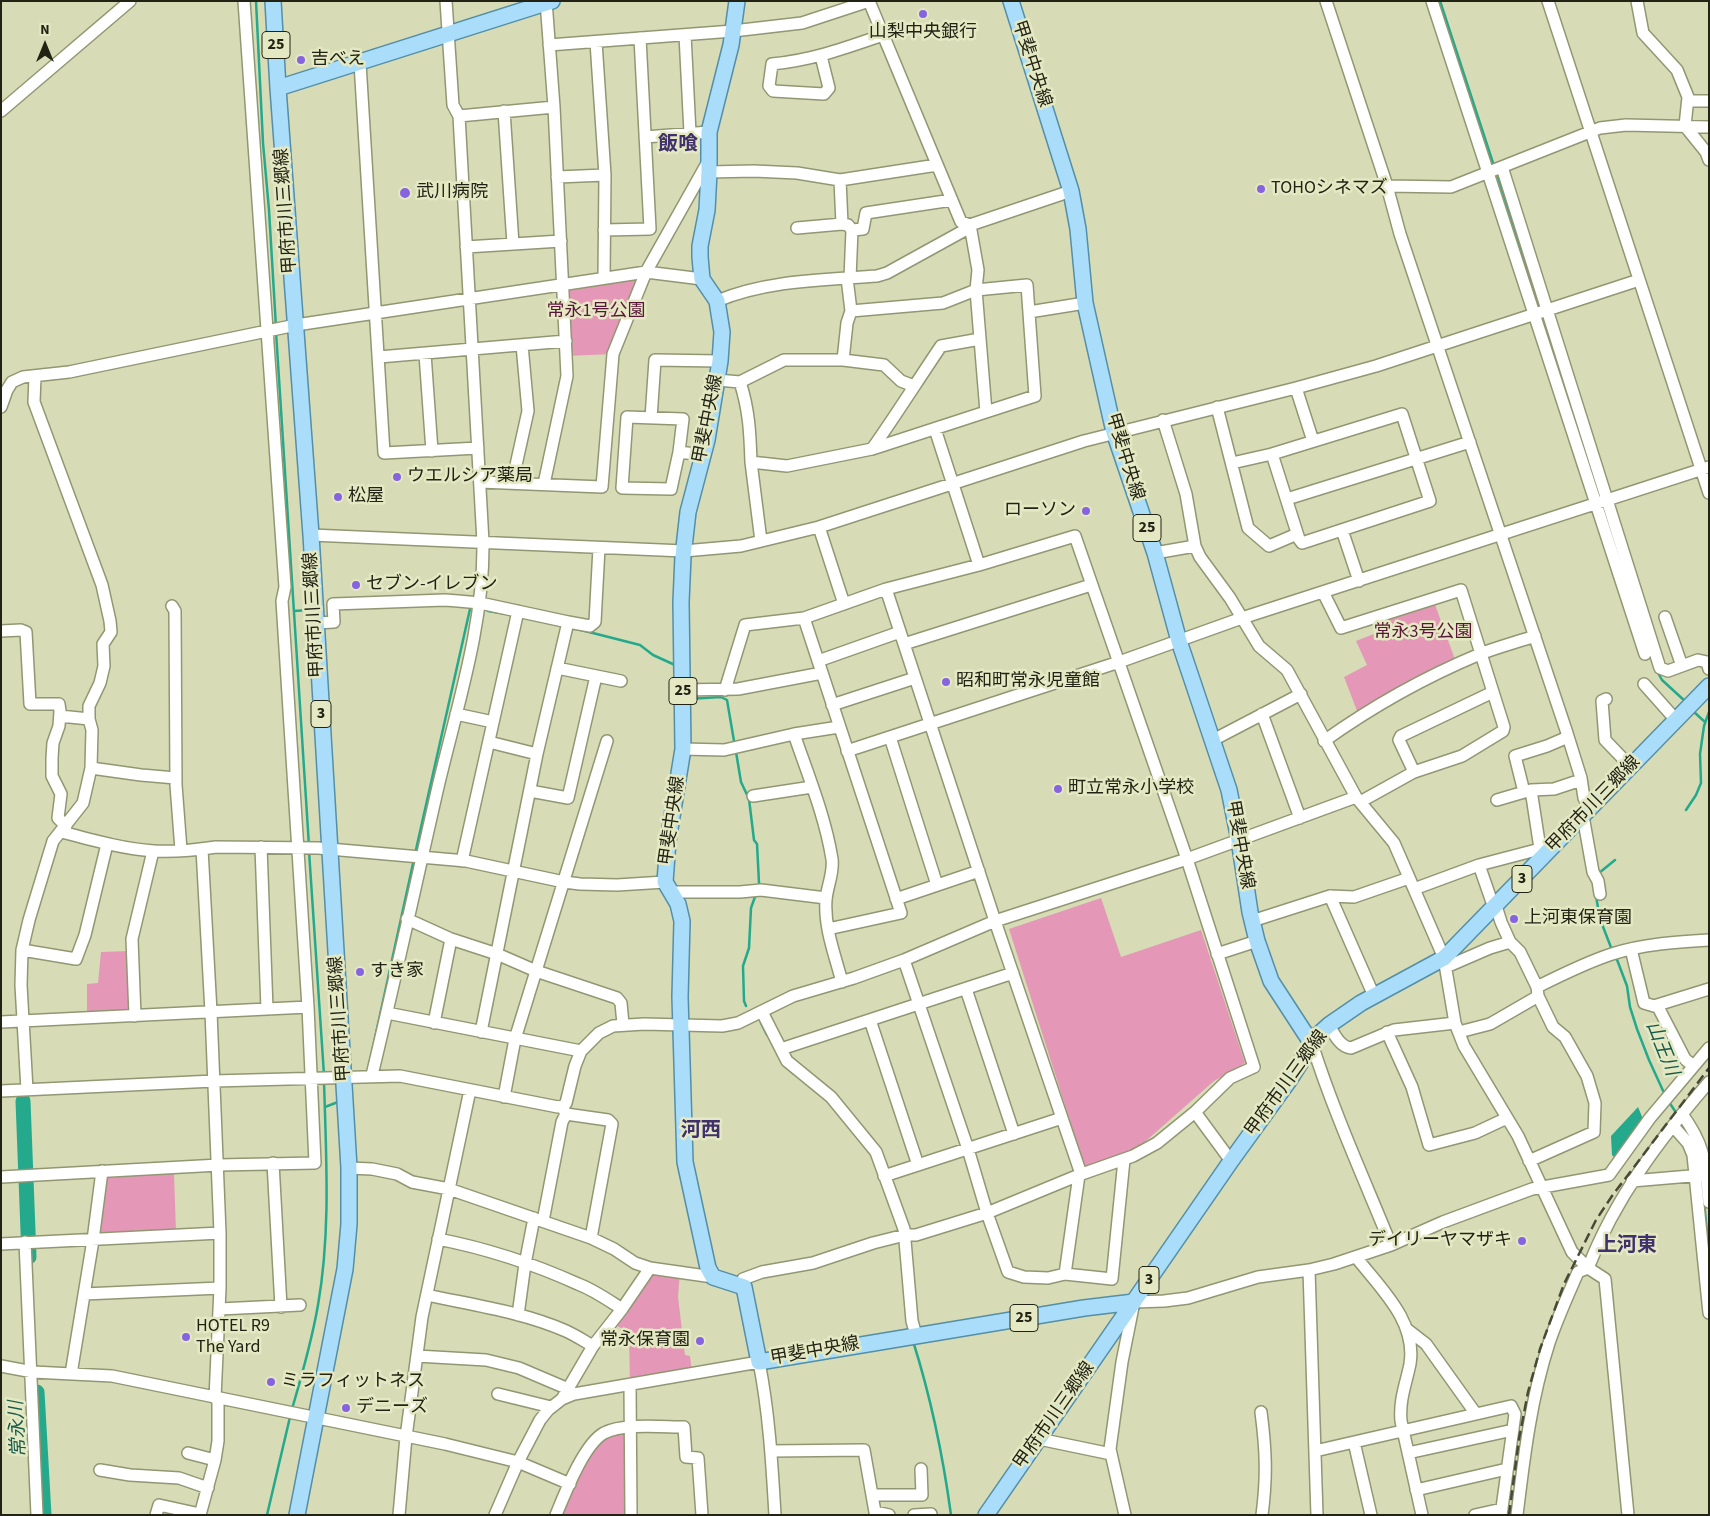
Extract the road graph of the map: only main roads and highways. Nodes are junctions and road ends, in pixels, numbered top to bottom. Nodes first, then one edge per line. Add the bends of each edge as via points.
1 (273, 1) edge
2 (737, 1) edge
3 (1011, 1) edge
4 (548, 2) edge
5 (278, 88) junction
6 (1709, 686) edge
7 (1312, 1044) junction
8 (1134, 1302) junction
9 (297, 1515) edge
10 (986, 1515) edge

1 - 5 main road, 25
2 - 8 main road, 甲斐中央線 / 25 via 731,45 708,132 707,210 700,246 702,279 717,301 722,332 703,455 688,512 681,602 683,749 668,841 668,887 678,904 682,921 680,1025 685,1162 708,1268 713,1277 744,1287 759,1362
3 - 7 main road, 甲斐中央線 / 25 via 1071,191 1085,303 1114,432 1229,790 1257,941 1271,981
4 - 5 main road
5 - 9 main road, 甲府市川三郷線 / 3 via 278,328 311,535 324,848 339,1077 349,1168 345,1269 309,1417
6 - 7 main road, 甲府市川三郷線 / 3 via 1541,854 1445,962 1374,996 1329,1025
7 - 8 main road, 甲府市川三郷線 / 3
8 - 10 main road, 甲府市川三郷線 / 3

